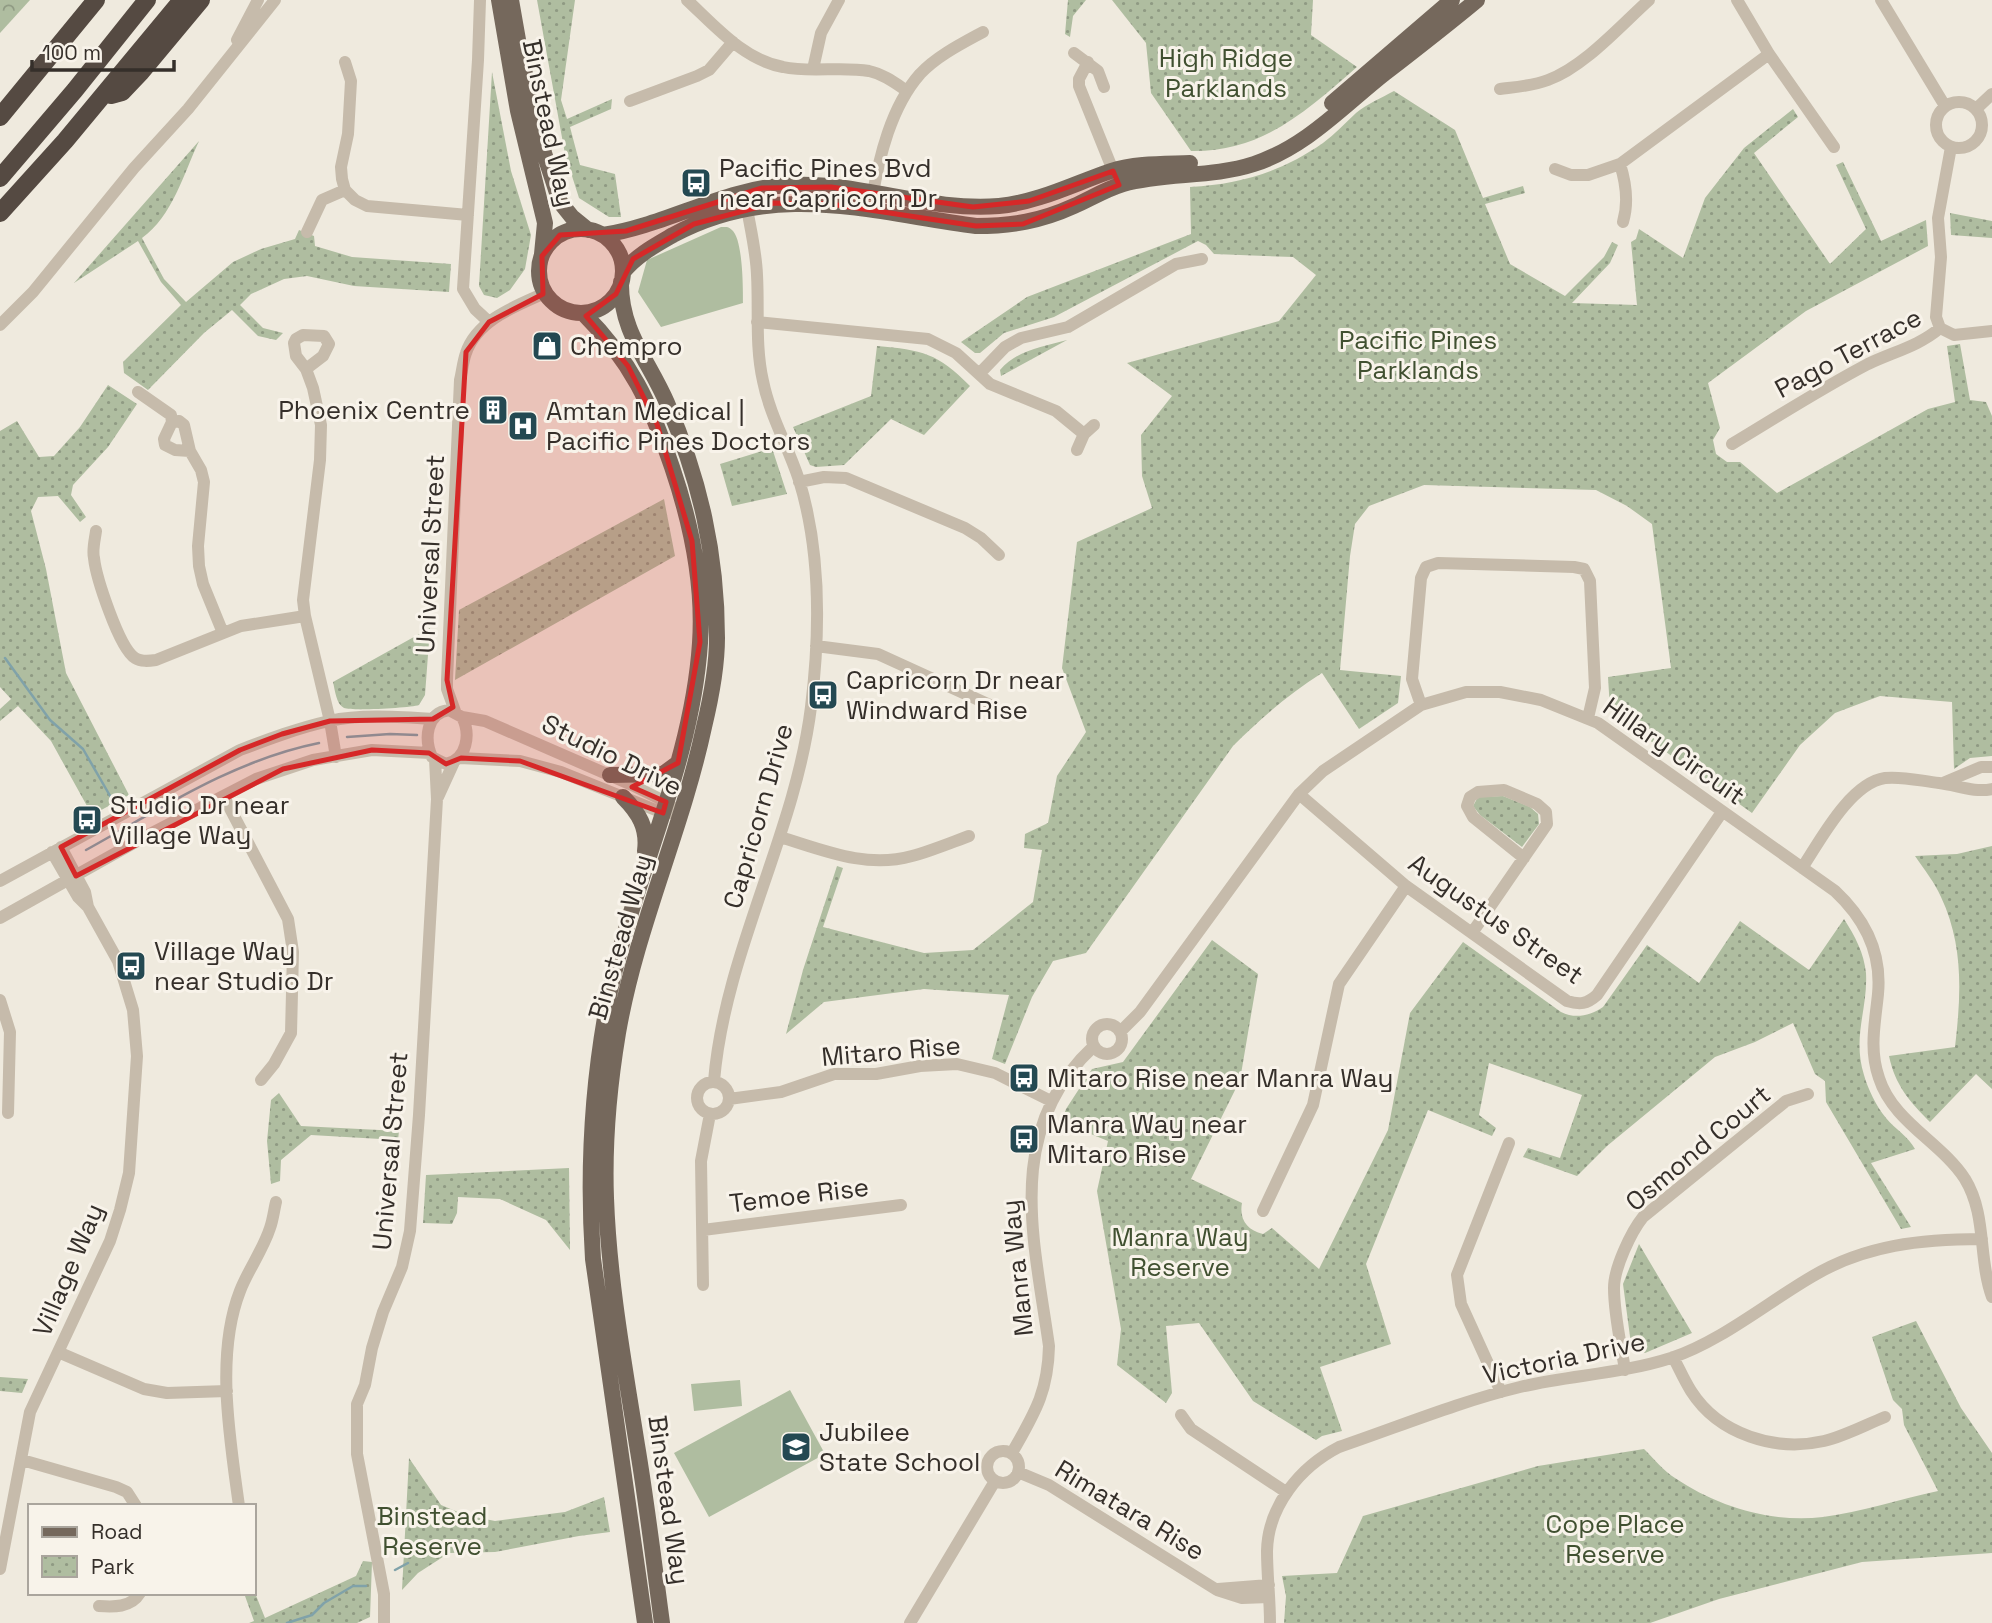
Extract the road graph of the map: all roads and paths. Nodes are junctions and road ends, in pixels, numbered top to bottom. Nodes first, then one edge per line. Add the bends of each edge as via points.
1 (96, 0) edge
2 (148, 0) edge
3 (182, 0) edge
4 (201, 0) edge
5 (258, 0) edge
6 (275, 0) edge
7 (480, 0) edge
8 (499, 0) edge
9 (511, 0) edge
10 (687, 0) edge
11 (839, 0) edge
12 (1452, 0) edge
13 (1477, 0) edge
14 (1649, 0) edge
15 (1737, 0) edge
16 (1881, 0) edge
17 (982, 32) dead end
18 (733, 41) junction
19 (1074, 53) dead end
20 (1769, 54) junction
21 (229, 56) junction
22 (345, 62) dead end
23 (1088, 62) junction
24 (813, 69) junction
25 (1104, 87) dead end
26 (1500, 89) dead end
27 (907, 91) junction
28 (1992, 94) edge
29 (102, 97) junction
30 (630, 101) dead end
31 (1945, 106) junction
32 (1976, 109) junction
33 (0, 117) edge
34 (1980, 135) junction
35 (1992, 141) edge
36 (1834, 146) dead end
37 (1951, 147) junction
38 (1620, 164) junction
39 (1555, 169) dead end
40 (0, 178) edge
41 (1116, 178) junction
42 (345, 190) junction
43 (744, 191) junction
44 (873, 193) junction
45 (747, 208) junction
46 (870, 210) junction
47 (0, 214) edge
48 (468, 215) junction
49 (1623, 222) dead end
50 (307, 232) dead end
51 (595, 233) junction
52 (542, 256) junction
53 (1202, 259) dead end
54 (622, 277) junction
55 (545, 293) junction
56 (583, 313) junction
57 (489, 322) junction
58 (757, 322) junction
59 (0, 326) edge
60 (1940, 328) junction
61 (1992, 331) edge
62 (306, 369) dead end
63 (979, 374) junction
64 (138, 392) dead end
65 (172, 422) junction
66 (1094, 425) dead end
67 (1084, 434) junction
68 (1732, 444) dead end
69 (1077, 450) dead end
70 (190, 451) junction
71 (799, 482) junction
72 (96, 531) dead end
73 (999, 555) dead end
74 (305, 616) junction
75 (223, 633) junction
76 (816, 646) junction
77 (1421, 705) junction
78 (992, 706) dead end
79 (459, 714) junction
80 (1588, 718) junction
81 (433, 719) junction
82 (330, 721) junction
83 (433, 756) junction
84 (336, 757) junction
85 (457, 760) junction
86 (678, 763) junction
87 (1989, 767) edge
88 (610, 775) junction
89 (1943, 783) junction
90 (1990, 789) edge
91 (1299, 794) junction
92 (224, 797) junction
93 (623, 797) junction
94 (437, 799) junction
95 (665, 807) junction
96 (1722, 812) junction
97 (682, 814) junction
98 (969, 836) dead end
99 (780, 837) junction
100 (57, 849) junction
101 (1524, 858) junction
102 (1802, 868) junction
103 (72, 878) junction
104 (642, 878) junction
105 (0, 881) edge
106 (1406, 886) junction
107 (0, 918) edge
108 (1472, 933) junction
109 (0, 1000) edge
110 (1120, 1032) junction
111 (1094, 1046) junction
112 (261, 1080) dead end
113 (714, 1081) junction
114 (1808, 1094) dead end
115 (729, 1099) junction
116 (1051, 1101) junction
117 (8, 1113) dead end
118 (710, 1114) junction
119 (1509, 1143) dead end
120 (275, 1202) dead end
121 (901, 1205) dead end
122 (1263, 1212) dead end
123 (703, 1230) junction
124 (1982, 1239) junction
125 (703, 1285) dead end
126 (1992, 1297) edge
127 (58, 1352) junction
128 (1673, 1357) junction
129 (1625, 1370) junction
130 (227, 1391) junction
131 (1501, 1392) junction
132 (1181, 1415) dead end
133 (1885, 1417) dead end
134 (1012, 1453) junction
135 (22, 1460) junction
136 (1018, 1472) junction
137 (995, 1481) junction
138 (1286, 1492) junction
139 (135, 1504) edge
140 (239, 1504) edge
141 (0, 1569) edge
142 (1269, 1591) junction
143 (138, 1595) edge
144 (99, 1606) dead end
145 (384, 1623) edge
146 (645, 1623) edge
147 (662, 1623) edge
148 (910, 1623) edge
149 (1270, 1623) edge

1 - 33 highway
2 - 40 highway
3 - 29 highway
4 - 29 highway via 122,92
5 - 21 street
6 - 21 street
7 - 48 street
8 - 52 main road, Binstead Way via 518,111 545,223
9 - 51 main road, Binstead Way via 544,153 560,202 572,218
10 - 18 street
11 - 24 street via 821,33
12 - 41 main road via 1286,140 1214,163 1168,164
13 - 41 main road via 1310,135 1275,155 1214,173
14 - 26 street via 1568,70 1533,85
15 - 20 street
16 - 31 street
17 - 27 street via 945,53
18 - 24 street via 766,62
18 - 30 street via 697,76
19 - 23 street
20 - 36 street
20 - 38 street
21 - 59 street
22 - 42 street via 351,82 341,167
23 - 25 street via 1098,71
23 - 41 street via 1079,86
24 - 27 street via 870,71
27 - 44 street via 886,140
28 - 32 street
29 - 47 highway
31 - 32 street via 1961,102
31 - 37 street via 1936,128
32 - 34 street via 1982,122
34 - 35 street
34 - 37 street via 1968,146
37 - 60 street via 1938,218 1941,257 1936,317
38 - 39 street via 1588,175
38 - 49 street via 1628,206
41 - 44 main road via 1038,198 973,207
41 - 46 main road via 1023,224 976,226
42 - 48 street via 367,206
42 - 50 street via 322,200
43 - 44 main road via 793,185
43 - 45 street, Capricorn Drive
43 - 51 main road via 626,232
44 - 46 street
45 - 46 main road via 804,203
45 - 54 main road via 720,213 644,251
45 - 58 street, Capricorn Drive via 757,273
48 - 57 street via 463,289
51 - 52 main road via 573,230 560,235
51 - 54 main road via 618,251
52 - 55 main road via 539,275
53 - 63 street via 1176,264 1068,327 1021,338 1005,347
54 - 56 main road via 607,304
54 - 97 main road, Binstead Way via 624,318 667,401 696,478 715,584 717,642 712,691
55 - 56 main road via 561,309
55 - 57 street, Universal Street
56 - 86 main road, Binstead Way via 616,348 657,424 692,541 700,642
57 - 79 street, Universal Street via 466,352 460,380 447,680
58 - 63 street via 928,339 956,353
58 - 71 street, Capricorn Drive via 765,394
60 - 61 street, Pago Terrace via 1954,335
60 - 68 street, Pago Terrace
62 - 74 street via 318,405 321,441
63 - 67 street via 990,384 1056,411
64 - 65 street via 171,415
65 - 70 street via 184,425
65 - 70 street via 165,445
66 - 67 street
67 - 69 street
70 - 75 street via 204,482 199,566
71 - 73 street via 836,476 857,481 965,528
71 - 76 street, Capricorn Drive via 812,547
72 - 75 street via 93,556 105,601 126,649 135,658 156,660
74 - 75 street
74 - 82 street
76 - 78 street via 878,654
76 - 99 street, Capricorn Drive via 805,740
77 - 80 street, Hillary Circuit via 1466,692 1500,692 1541,700
77 - 80 street via 1412,679 1421,578 1426,567 1438,563 1574,567 1584,569 1590,581 1595,688
77 - 91 street, Hillary Circuit via 1324,771
79 - 81 street via 441,711
79 - 85 street via 466,734
79 - 88 street, Studio Drive
80 - 96 street, Hillary Circuit
81 - 82 street
81 - 83 street via 428,737
82 - 84 street
82 - 100 street via 240,750
83 - 84 street via 372,750
83 - 85 street via 446,764
83 - 94 street, Universal Street
84 - 92 street via 256,779
85 - 93 street, Studio Drive via 520,761
85 - 94 street, Universal Street
86 - 88 main road via 663,774
86 - 95 main road, Binstead Way
87 - 89 street
87 - 90 street via 1984,778
88 - 95 street, Studio Drive
89 - 90 street via 1977,791
89 - 102 street via 1897,778 1864,787
91 - 106 street, Augustus Street
91 - 110 street, Hillary Circuit via 1140,1012
92 - 103 street
92 - 112 street via 288,919 293,952 291,1033
93 - 95 street, Studio Drive
93 - 104 main road via 645,829
94 - 145 street, Universal Street via 410,1231 357,1404 357,1454 384,1594
95 - 97 street, Studio Drive
95 - 104 main road, Binstead Way
96 - 102 street, Hillary Circuit
96 - 108 street, Augustus Street via 1591,1001 1567,1001
97 - 147 main road, Binstead Way via 631,974 619,1029 606,1153 610,1252
98 - 99 street via 883,861 851,858
99 - 113 street, Capricorn Drive via 736,968
100 - 103 street, Village Way
100 - 105 street
101 - 101 street via 1473,817 1467,806 1470,796 1504,790 1546,812 1547,824
101 - 108 street
102 - 124 street, Hillary Circuit via 1847,902 1867,929 1879,973 1872,1044 1880,1082 1902,1115 1964,1178 1978,1209
103 - 107 street
103 - 127 street, Village Way via 85,892 113,950 131,996 137,1040 129,1173 120,1210
104 - 146 main road, Binstead Way via 601,1042 590,1175 593,1259
106 - 108 street, Augustus Street
106 - 122 street via 1339,984 1313,1105
109 - 117 street via 11,1039
110 - 111 street via 1121,1044 1114,1052 1102,1053
110 - 111 street via 1113,1025 1102,1025 1094,1031
111 - 116 street, Manra Way via 1069,1071
113 - 115 street via 725,1086
113 - 118 street via 701,1086 696,1098 700,1108
114 - 129 street, Osmond Court via 1786,1101 1638,1224 1614,1287
115 - 116 street, Mitaro Rise via 781,1092 834,1074 957,1064 995,1073
115 - 118 street via 722,1111
116 - 134 street, Manra Way via 1035,1149 1030,1203 1048,1368 1038,1406
118 - 123 street via 701,1161
119 - 131 street via 1457,1275 1461,1304
120 - 130 street via 270,1229 239,1292 228,1341
121 - 123 street, Temoe Rise
123 - 125 street
124 - 126 street, Hillary Circuit
124 - 128 street, Victoria Drive via 1898,1244 1864,1253 1815,1274 1731,1328
127 - 130 street via 144,1389
127 - 135 street, Village Way via 30,1412
128 - 129 street, Victoria Drive
128 - 133 street via 1707,1410 1752,1438 1802,1445
129 - 131 street, Victoria Drive
130 - 140 street
131 - 138 street, Victoria Drive via 1339,1447 1305,1469
132 - 138 street via 1191,1429
134 - 136 street
134 - 137 street, Manra Way via 1003,1451 990,1457 988,1473
135 - 139 street via 116,1487 127,1492
135 - 141 street, Village Way
136 - 137 street via 1009,1482
136 - 142 street, Rimatara Rise via 1049,1485 1217,1590
137 - 148 street, Manra Way
138 - 142 street, Victoria Drive via 1267,1548
142 - 149 street, Victoria Drive
143 - 144 street via 118,1607

